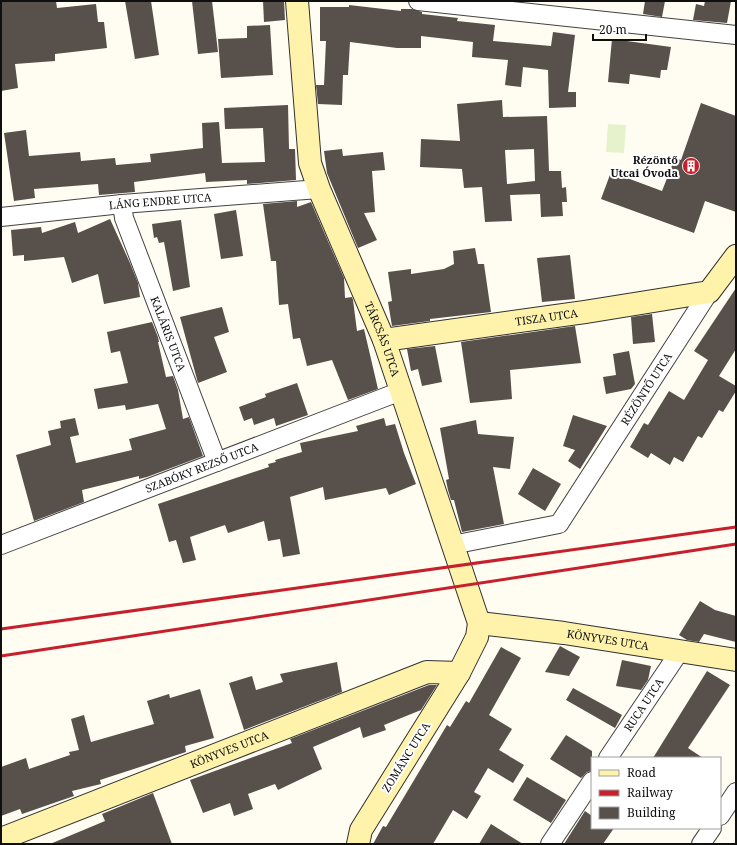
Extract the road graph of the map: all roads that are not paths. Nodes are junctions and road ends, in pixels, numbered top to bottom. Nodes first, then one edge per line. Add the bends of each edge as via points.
1 (297, 1) edge
2 (418, 1) edge
3 (736, 35) edge
4 (319, 189) junction
5 (122, 204) junction
6 (1, 217) edge
7 (736, 256) edge
8 (709, 292) junction
9 (384, 340) junction
10 (401, 391) junction
11 (217, 462) junction
12 (1, 545) edge
13 (452, 545) junction
14 (479, 623) junction
15 (680, 651) junction
16 (736, 660) edge
17 (459, 672) junction
18 (609, 757) edge
19 (591, 782) edge
20 (736, 792) edge
21 (721, 814) edge
22 (711, 829) edge
23 (1, 839) edge
24 (358, 844) edge
25 (550, 844) edge
26 (701, 844) edge

1 - 4 main road, TÁRCSÁS UTCA via 310,163
2 - 3 street
4 - 5 street, LÁNG ENDRE UTCA
4 - 9 main road, TÁRCSÁS UTCA
5 - 6 street, LÁNG ENDRE UTCA
5 - 11 street, KALÁRIS UTCA via 124,218
7 - 8 main road, RÉZÖNTŐ UTCA
8 - 9 main road, TISZA UTCA
8 - 13 street, RÉZÖNTŐ UTCA via 559,524
9 - 10 main road, TÁRCSÁS UTCA
10 - 11 street, SZABÓKY REZSŐ UTCA
10 - 13 main road, TÁRCSÁS UTCA
11 - 12 street, SZABÓKY REZSŐ UTCA
13 - 14 main road, TÁRCSÁS UTCA
14 - 15 main road, KÖNYVES UTCA
14 - 17 main road via 476,637
15 - 16 main road, KÖNYVES UTCA
15 - 18 street, RUCA UTCA
17 - 23 main road, KÖNYVES UTCA via 427,672
17 - 24 main road, ZOMÁNC UTCA via 362,830
19 - 25 street
20 - 21 street
22 - 26 street

